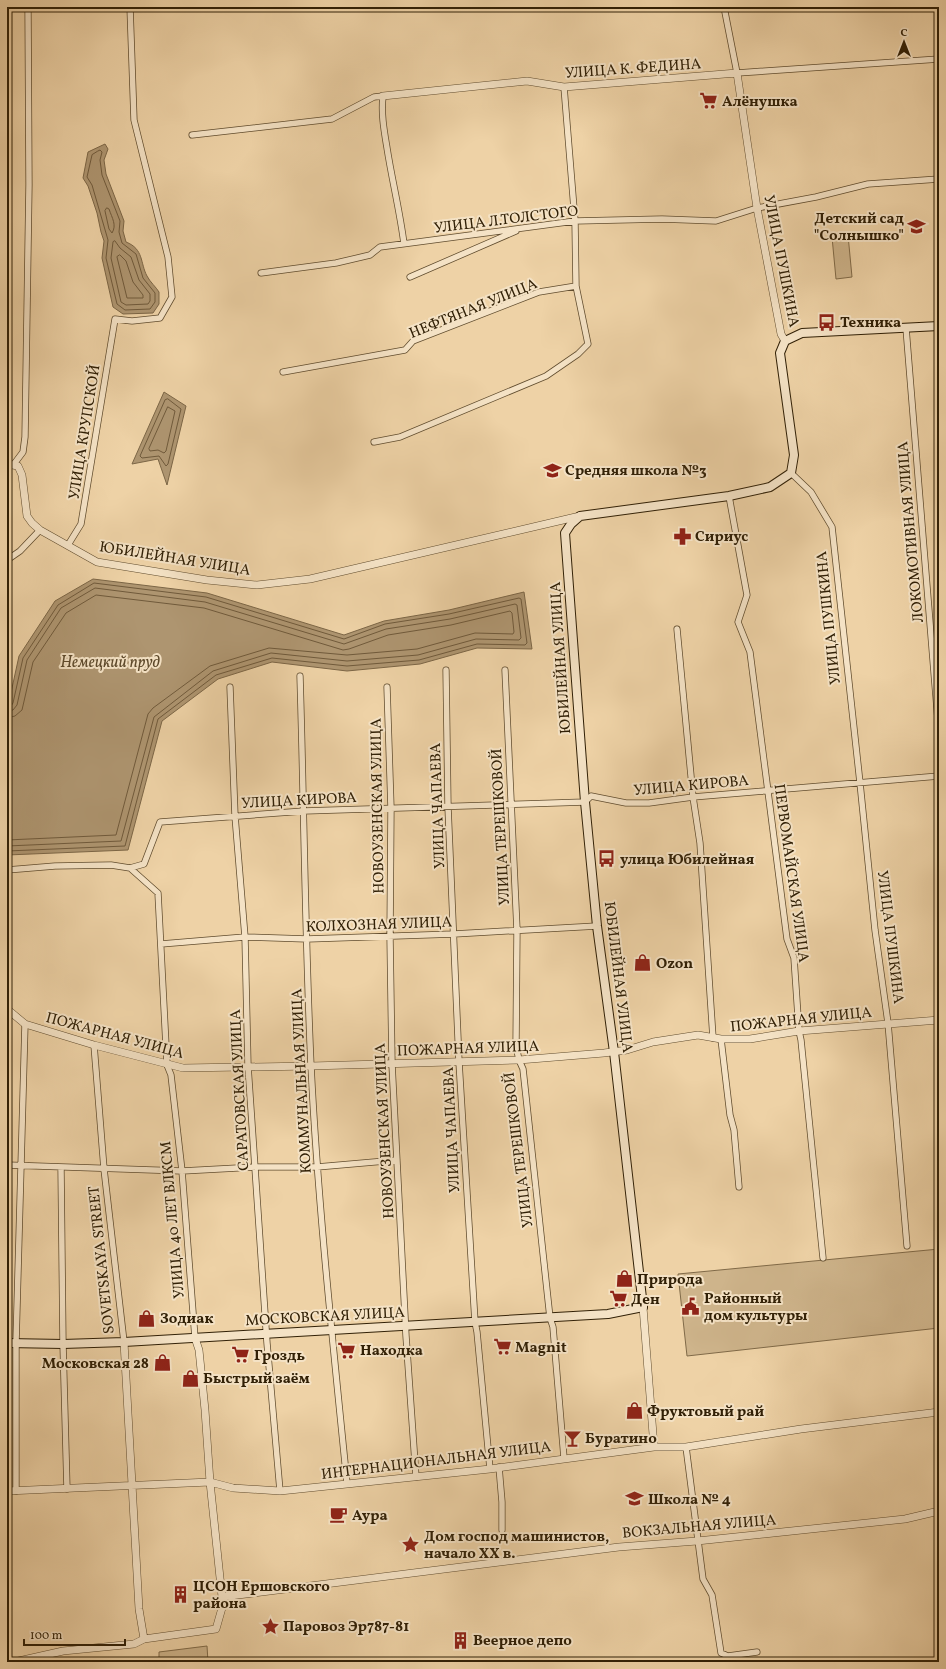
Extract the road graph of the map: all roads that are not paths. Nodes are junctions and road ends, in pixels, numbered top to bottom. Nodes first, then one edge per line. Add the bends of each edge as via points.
1 (28, 7) edge
2 (130, 7) edge
3 (724, 7) edge
4 (939, 59) edge
5 (737, 73) junction
6 (564, 87) junction
7 (383, 96) junction
8 (192, 135) dead end
9 (939, 179) edge
10 (757, 208) junction
11 (575, 221) junction
12 (524, 228) junction
13 (404, 244) junction
14 (261, 273) dead end
15 (410, 277) dead end
16 (576, 286) junction
17 (939, 326) edge
18 (906, 328) junction
19 (785, 341) junction
20 (283, 372) dead end
21 (374, 442) dead end
22 (11, 464) edge
23 (791, 473) junction
24 (729, 496) junction
25 (580, 516) junction
26 (40, 530) junction
27 (68, 545) junction
28 (7, 560) edge
29 (677, 629) dead end
30 (446, 670) dead end
31 (505, 670) dead end
32 (300, 676) dead end
33 (230, 687) dead end
34 (387, 687) dead end
35 (939, 734) edge
36 (939, 776) edge
37 (860, 783) junction
38 (767, 790) junction
39 (693, 796) junction
40 (585, 802) junction
41 (511, 804) junction
42 (448, 807) junction
43 (391, 808) junction
44 (304, 811) junction
45 (235, 816) junction
46 (130, 868) junction
47 (7, 870) edge
48 (597, 926) junction
49 (517, 930) junction
50 (454, 934) junction
51 (390, 936) junction
52 (245, 937) junction
53 (307, 939) junction
54 (162, 944) junction
55 (7, 1009) edge
56 (939, 1020) edge
57 (888, 1023) junction
58 (24, 1024) junction
59 (798, 1031) junction
60 (713, 1038) junction
61 (721, 1040) junction
62 (94, 1045) junction
63 (614, 1052) junction
64 (519, 1060) junction
65 (459, 1062) junction
66 (167, 1064) junction
67 (392, 1064) junction
68 (248, 1066) junction
69 (311, 1066) junction
70 (397, 1160) junction
71 (7, 1165) edge
72 (21, 1166) junction
73 (61, 1167) junction
74 (256, 1167) junction
75 (318, 1167) junction
76 (104, 1169) junction
77 (182, 1171) junction
78 (739, 1187) dead end
79 (907, 1246) dead end
80 (823, 1258) dead end
81 (643, 1307) junction
82 (550, 1318) junction
83 (475, 1322) junction
84 (406, 1326) junction
85 (331, 1330) junction
86 (267, 1333) junction
87 (195, 1338) junction
88 (124, 1342) junction
89 (7, 1343) edge
90 (16, 1343) junction
91 (63, 1344) junction
92 (939, 1412) edge
93 (654, 1447) junction
94 (686, 1447) junction
95 (564, 1458) junction
96 (490, 1468) junction
97 (499, 1468) junction
98 (416, 1477) junction
99 (210, 1482) junction
100 (347, 1483) junction
101 (132, 1486) junction
102 (67, 1489) junction
103 (7, 1491) edge
104 (16, 1491) junction
105 (280, 1491) junction
106 (939, 1511) edge
107 (502, 1530) dead end
108 (697, 1541) junction
109 (222, 1597) junction
110 (144, 1639) junction
111 (757, 1652) dead end
112 (14, 1662) edge

1 - 22 street via 29,185 25,437 23,452
2 - 27 street, УЛИЦА КРУПСКОЙ via 134,120 168,257 172,297 160,318 132,321 115,319 81,524
3 - 5 street, УЛИЦА ПУШКИНА
4 - 5 street, УЛИЦА К. ФЕДИНА
5 - 6 street, УЛИЦА К. ФЕДИНА
5 - 10 street, УЛИЦА ПУШКИНА
6 - 7 street, УЛИЦА К. ФЕДИНА via 527,81
6 - 11 street
7 - 8 street, УЛИЦА К. ФЕДИНА via 374,97 332,119
7 - 13 street via 381,110
9 - 10 street, УЛИЦА Л.ТОЛСТОГО via 868,184
10 - 11 street, УЛИЦА Л.ТОЛСТОГО via 716,221
10 - 19 street, УЛИЦА ПУШКИНА via 781,334
11 - 12 street, УЛИЦА Л.ТОЛСТОГО
11 - 16 street
12 - 13 street, УЛИЦА Л.ТОЛСТОГО
12 - 15 street
13 - 14 street, УЛИЦА Л.ТОЛСТОГО via 380,248 370,255 336,263
16 - 20 street, НЕФТЯНАЯ УЛИЦА via 539,292 413,341 405,350
16 - 21 street via 588,344 578,354 546,376 400,437
17 - 18 main road
18 - 19 main road via 802,333
18 - 35 street, ЛОКОМОТИВНАЯ УЛИЦА
19 - 23 main road, УЛИЦА ПУШКИНА via 780,353 794,455
22 - 26 street, ЮБИЛЕЙНАЯ УЛИЦА via 18,466 22,475 27,516
23 - 24 main road, ЮБИЛЕЙНАЯ УЛИЦА via 770,487
23 - 37 street, УЛИЦА ПУШКИНА via 810,492 832,527
24 - 25 main road, ЮБИЛЕЙНАЯ УЛИЦА
24 - 38 street, ПЕРВОМАЙСКАЯ УЛИЦА via 747,595 738,622 750,652
25 - 27 street, ЮБИЛЕЙНАЯ УЛИЦА via 310,579 257,585 207,580 97,562
25 - 40 main road, ЮБИЛЕЙНАЯ УЛИЦА via 565,533
26 - 27 street, ЮБИЛЕЙНАЯ УЛИЦА
26 - 28 street via 20,551
29 - 39 street
30 - 42 street, УЛИЦА ЧАПАЕВА
31 - 41 street, УЛИЦА ТЕРЕШКОВОЙ
32 - 44 street, КОММУНАЛЬНАЯ УЛИЦА
33 - 45 street, САРАТОВСКАЯ УЛИЦА
34 - 43 street, НОВОУЗЕНСКАЯ УЛИЦА
36 - 37 street, УЛИЦА КИРОВА
37 - 38 street, УЛИЦА КИРОВА
37 - 57 street, УЛИЦА ПУШКИНА via 875,930
38 - 39 street, УЛИЦА КИРОВА
38 - 59 street, ПЕРВОМАЙСКАЯ УЛИЦА via 787,939 794,958
39 - 40 street, УЛИЦА КИРОВА via 649,803 626,803 591,796
39 - 60 street via 700,842
40 - 41 street, УЛИЦА КИРОВА
40 - 48 main road, ЮБИЛЕЙНАЯ УЛИЦА
41 - 42 street, УЛИЦА КИРОВА
41 - 49 street, УЛИЦА ТЕРЕШКОВОЙ
42 - 43 street, УЛИЦА КИРОВА
42 - 50 street, УЛИЦА ЧАПАЕВА
43 - 44 street, УЛИЦА КИРОВА
43 - 51 street, НОВОУЗЕНСКАЯ УЛИЦА
44 - 45 street, УЛИЦА КИРОВА
44 - 53 street, КОММУНАЛЬНАЯ УЛИЦА
45 - 46 street, УЛИЦА КИРОВА via 160,822 144,864
45 - 52 street, САРАТОВСКАЯ УЛИЦА
46 - 47 street via 111,865
46 - 54 street, УЛИЦА 40 ЛЕТ ВЛКСМ via 158,893
48 - 49 street, КОЛХОЗНАЯ УЛИЦА
48 - 63 main road, ЮБИЛЕЙНАЯ УЛИЦА
49 - 50 street, КОЛХОЗНАЯ УЛИЦА
49 - 64 street, УЛИЦА ТЕРЕШКОВОЙ via 516,1046
50 - 51 street, КОЛХОЗНАЯ УЛИЦА
50 - 65 street, УЛИЦА ЧАПАЕВА
51 - 53 street, КОЛХОЗНАЯ УЛИЦА
51 - 67 street, НОВОУЗЕНСКАЯ УЛИЦА
52 - 53 street, КОЛХОЗНАЯ УЛИЦА
52 - 54 street, КОЛХОЗНАЯ УЛИЦА
52 - 68 street, САРАТОВСКАЯ УЛИЦА
53 - 69 street, КОММУНАЛЬНАЯ УЛИЦА
54 - 66 street, УЛИЦА 40 ЛЕТ ВЛКСМ
55 - 58 street, ПОЖАРНАЯ УЛИЦА
56 - 57 street, ПОЖАРНАЯ УЛИЦА
57 - 59 street, ПОЖАРНАЯ УЛИЦА
57 - 79 street, УЛИЦА ПУШКИНА
58 - 62 street, ПОЖАРНАЯ УЛИЦА
58 - 72 street
59 - 61 street, ПОЖАРНАЯ УЛИЦА via 750,1039
59 - 80 street, ПЕРВОМАЙСКАЯ УЛИЦА
60 - 61 street, ПОЖАРНАЯ УЛИЦА
60 - 63 street, ПОЖАРНАЯ УЛИЦА via 698,1035 653,1042
61 - 78 street
62 - 66 street, ПОЖАРНАЯ УЛИЦА
62 - 76 street, SOVETSKAYA STREET
63 - 64 street, ПОЖАРНАЯ УЛИЦА
63 - 81 main road, ЮБИЛЕЙНАЯ УЛИЦА
64 - 65 street, ПОЖАРНАЯ УЛИЦА
64 - 82 street, УЛИЦА ТЕРЕШКОВОЙ via 523,1069
65 - 67 street, ПОЖАРНАЯ УЛИЦА
65 - 83 street, УЛИЦА ЧАПАЕВА
66 - 68 street, ПОЖАРНАЯ УЛИЦА via 183,1068
66 - 77 street, УЛИЦА 40 ЛЕТ ВЛКСМ via 171,1075
67 - 69 street, ПОЖАРНАЯ УЛИЦА
67 - 70 street, НОВОУЗЕНСКАЯ УЛИЦА
68 - 69 street, ПОЖАРНАЯ УЛИЦА
68 - 74 street, САРАТОВСКАЯ УЛИЦА
69 - 75 street, КОММУНАЛЬНАЯ УЛИЦА
70 - 75 street
70 - 84 street, НОВОУЗЕНСКАЯ УЛИЦА
71 - 72 street
72 - 73 street
72 - 90 street
73 - 76 street
73 - 91 street
74 - 75 street
74 - 77 street
74 - 86 street, САРАТОВСКАЯ УЛИЦА
75 - 85 street, КОММУНАЛЬНАЯ УЛИЦА
76 - 77 street
76 - 88 street, SOVETSKAYA STREET
77 - 87 street, УЛИЦА 40 ЛЕТ ВЛКСМ
81 - 82 main road, МОСКОВСКАЯ УЛИЦА via 608,1314
81 - 93 street, ЮБИЛЕЙНАЯ УЛИЦА
82 - 83 main road, МОСКОВСКАЯ УЛИЦА
82 - 95 street, УЛИЦА ТЕРЕШКОВОЙ via 553,1327
83 - 84 main road, МОСКОВСКАЯ УЛИЦА
83 - 96 street, УЛИЦА ЧАПАЕВА
84 - 85 main road, МОСКОВСКАЯ УЛИЦА
84 - 98 street, НОВОУЗЕНСКАЯ УЛИЦА
85 - 86 main road, МОСКОВСКАЯ УЛИЦА
85 - 100 street, КОММУНАЛЬНАЯ УЛИЦА
86 - 87 main road, МОСКОВСКАЯ УЛИЦА
86 - 105 street, САРАТОВСКАЯ УЛИЦА
87 - 88 main road, МОСКОВСКАЯ УЛИЦА
87 - 99 street, УЛИЦА 40 ЛЕТ ВЛКСМ via 199,1350 206,1410
88 - 91 main road, МОСКОВСКАЯ УЛИЦА
88 - 101 street, SOVETSKAYA STREET
89 - 90 main road, МОСКОВСКАЯ УЛИЦА
90 - 91 main road, МОСКОВСКАЯ УЛИЦА
90 - 104 street
91 - 102 street
92 - 94 street, ИНТЕРНАЦИОНАЛЬНАЯ УЛИЦА via 801,1429
93 - 94 street, ИНТЕРНАЦИОНАЛЬНАЯ УЛИЦА
93 - 95 street, ИНТЕРНАЦИОНАЛЬНАЯ УЛИЦА
94 - 108 street
95 - 97 street, ИНТЕРНАЦИОНАЛЬНАЯ УЛИЦА
96 - 97 street, ИНТЕРНАЦИОНАЛЬНАЯ УЛИЦА
96 - 98 street, ИНТЕРНАЦИОНАЛЬНАЯ УЛИЦА
97 - 107 street
98 - 100 street, ИНТЕРНАЦИОНАЛЬНАЯ УЛИЦА
99 - 101 street, ИНТЕРНАЦИОНАЛЬНАЯ УЛИЦА
99 - 105 street, ИНТЕРНАЦИОНАЛЬНАЯ УЛИЦА via 233,1488
99 - 109 street, УЛИЦА 40 ЛЕТ ВЛКСМ
100 - 105 street, ИНТЕРНАЦИОНАЛЬНАЯ УЛИЦА
101 - 102 street, ИНТЕРНАЦИОНАЛЬНАЯ УЛИЦА
101 - 110 street, SOVETSKAYA STREET via 139,1610
102 - 104 street, ИНТЕРНАЦИОНАЛЬНАЯ УЛИЦА
103 - 104 street, ИНТЕРНАЦИОНАЛЬНАЯ УЛИЦА
106 - 108 street, ВОКЗАЛЬНАЯ УЛИЦА via 905,1519
108 - 109 street, ВОКЗАЛЬНАЯ УЛИЦА via 619,1547
108 - 111 street via 703,1579 712,1595 721,1653 728,1656
109 - 110 street, УЛИЦА 40 ЛЕТ ВЛКСМ via 222,1608 216,1629
110 - 112 street via 134,1644 63,1651

